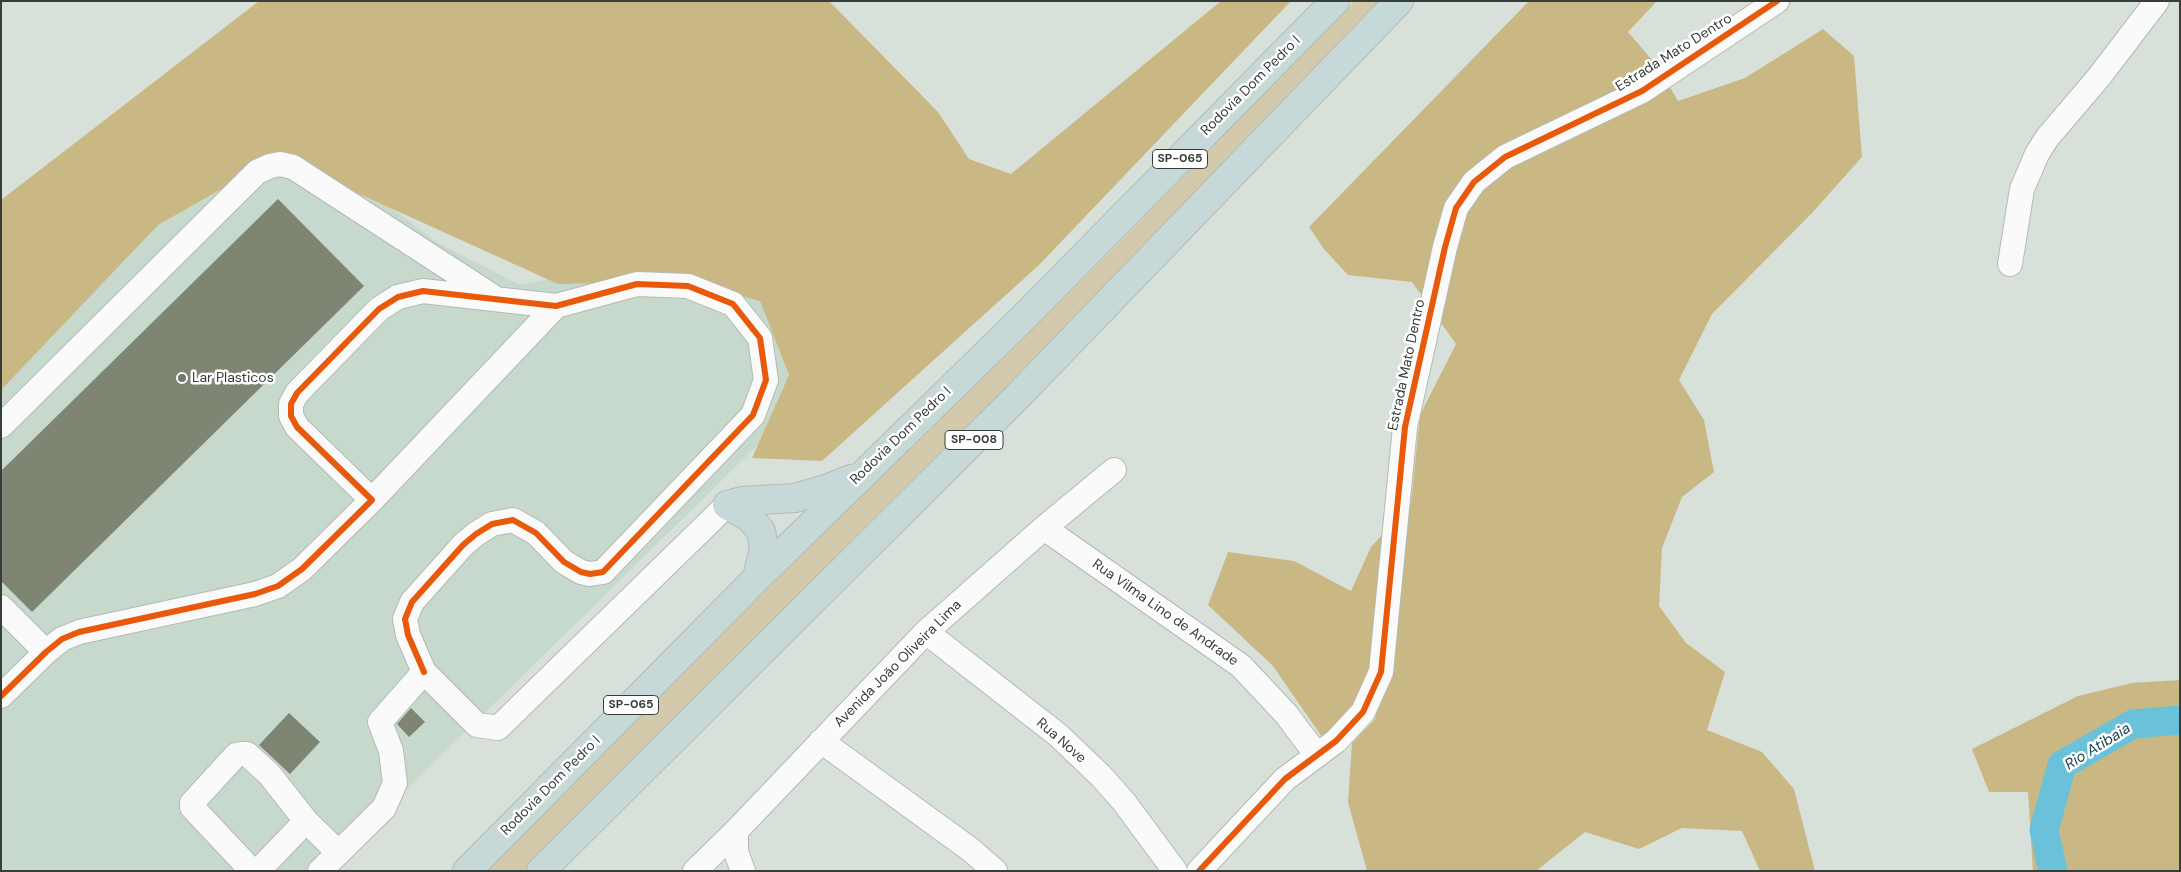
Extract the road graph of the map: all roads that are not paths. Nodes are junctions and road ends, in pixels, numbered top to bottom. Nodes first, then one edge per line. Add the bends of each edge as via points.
1 (1335, 1) edge
2 (1399, 1) edge
3 (1777, 1) edge
4 (2157, 1) edge
5 (2010, 264) dead end
6 (496, 299) junction
7 (556, 306) junction
8 (1, 426) edge
9 (1114, 470) dead end
10 (862, 474) junction
11 (372, 500) junction
12 (727, 505) junction
13 (1044, 528) junction
14 (757, 578) junction
15 (1, 607) edge
16 (926, 632) junction
17 (46, 652) junction
18 (424, 672) junction
19 (1, 696) edge
20 (820, 741) junction
21 (1316, 754) junction
22 (306, 821) junction
23 (736, 831) junction
24 (338, 852) junction
25 (252, 871) edge
26 (258, 871) edge
27 (320, 871) edge
28 (467, 871) edge
29 (541, 871) edge
30 (695, 871) edge
31 (743, 871) edge
32 (995, 871) edge
33 (1175, 871) edge
34 (1199, 871) edge

1 - 10 highway, Rodovia Dom Pedro I / SP-065 via 1025,316
2 - 29 highway, SP-008 via 997,417
3 - 21 street, Estrada Mato Dentro via 1642,91 1505,157 1474,182 1456,208 1404,427 1381,672 1363,712 1336,741
4 - 5 street via 2036,154 2022,189
6 - 7 street
6 - 8 street via 293,167 270,166 257,172
6 - 11 street via 423,292 398,298 379,310 296,393 291,404 291,416 297,427
7 - 11 street
7 - 18 street via 637,284 688,286 732,304 760,338 766,380 753,415 603,572 581,572 564,562 536,533 514,520 492,524 463,545 412,602 405,619 408,635
9 - 13 street, Avenida João Oliveira Lima
10 - 12 highway via 795,498
10 - 14 highway, Rodovia Dom Pedro I / SP-065
11 - 17 street via 302,569 278,586 255,594 79,632 62,639
12 - 14 highway via 750,517 761,531 764,547
12 - 18 street via 498,728 477,724
13 - 16 street, Avenida João Oliveira Lima
13 - 21 street, Rua Vilma Lino de Andrade via 1241,666 1286,714
14 - 28 highway, Rodovia Dom Pedro I / SP-065
15 - 17 street
16 - 20 street, Avenida João Oliveira Lima
16 - 33 street, Rua Nove via 1058,735 1101,776
17 - 19 street
18 - 24 street via 380,722 391,751 395,783 384,808
20 - 23 street, Avenida João Oliveira Lima
20 - 32 street via 971,850
21 - 34 street, Estrada Mato Dentro via 1285,780
22 - 24 street
22 - 25 street via 268,774 247,754 236,755 192,803 192,807
22 - 26 street
23 - 30 street, Avenida João Oliveira Lima
23 - 31 street via 736,852
24 - 27 street

